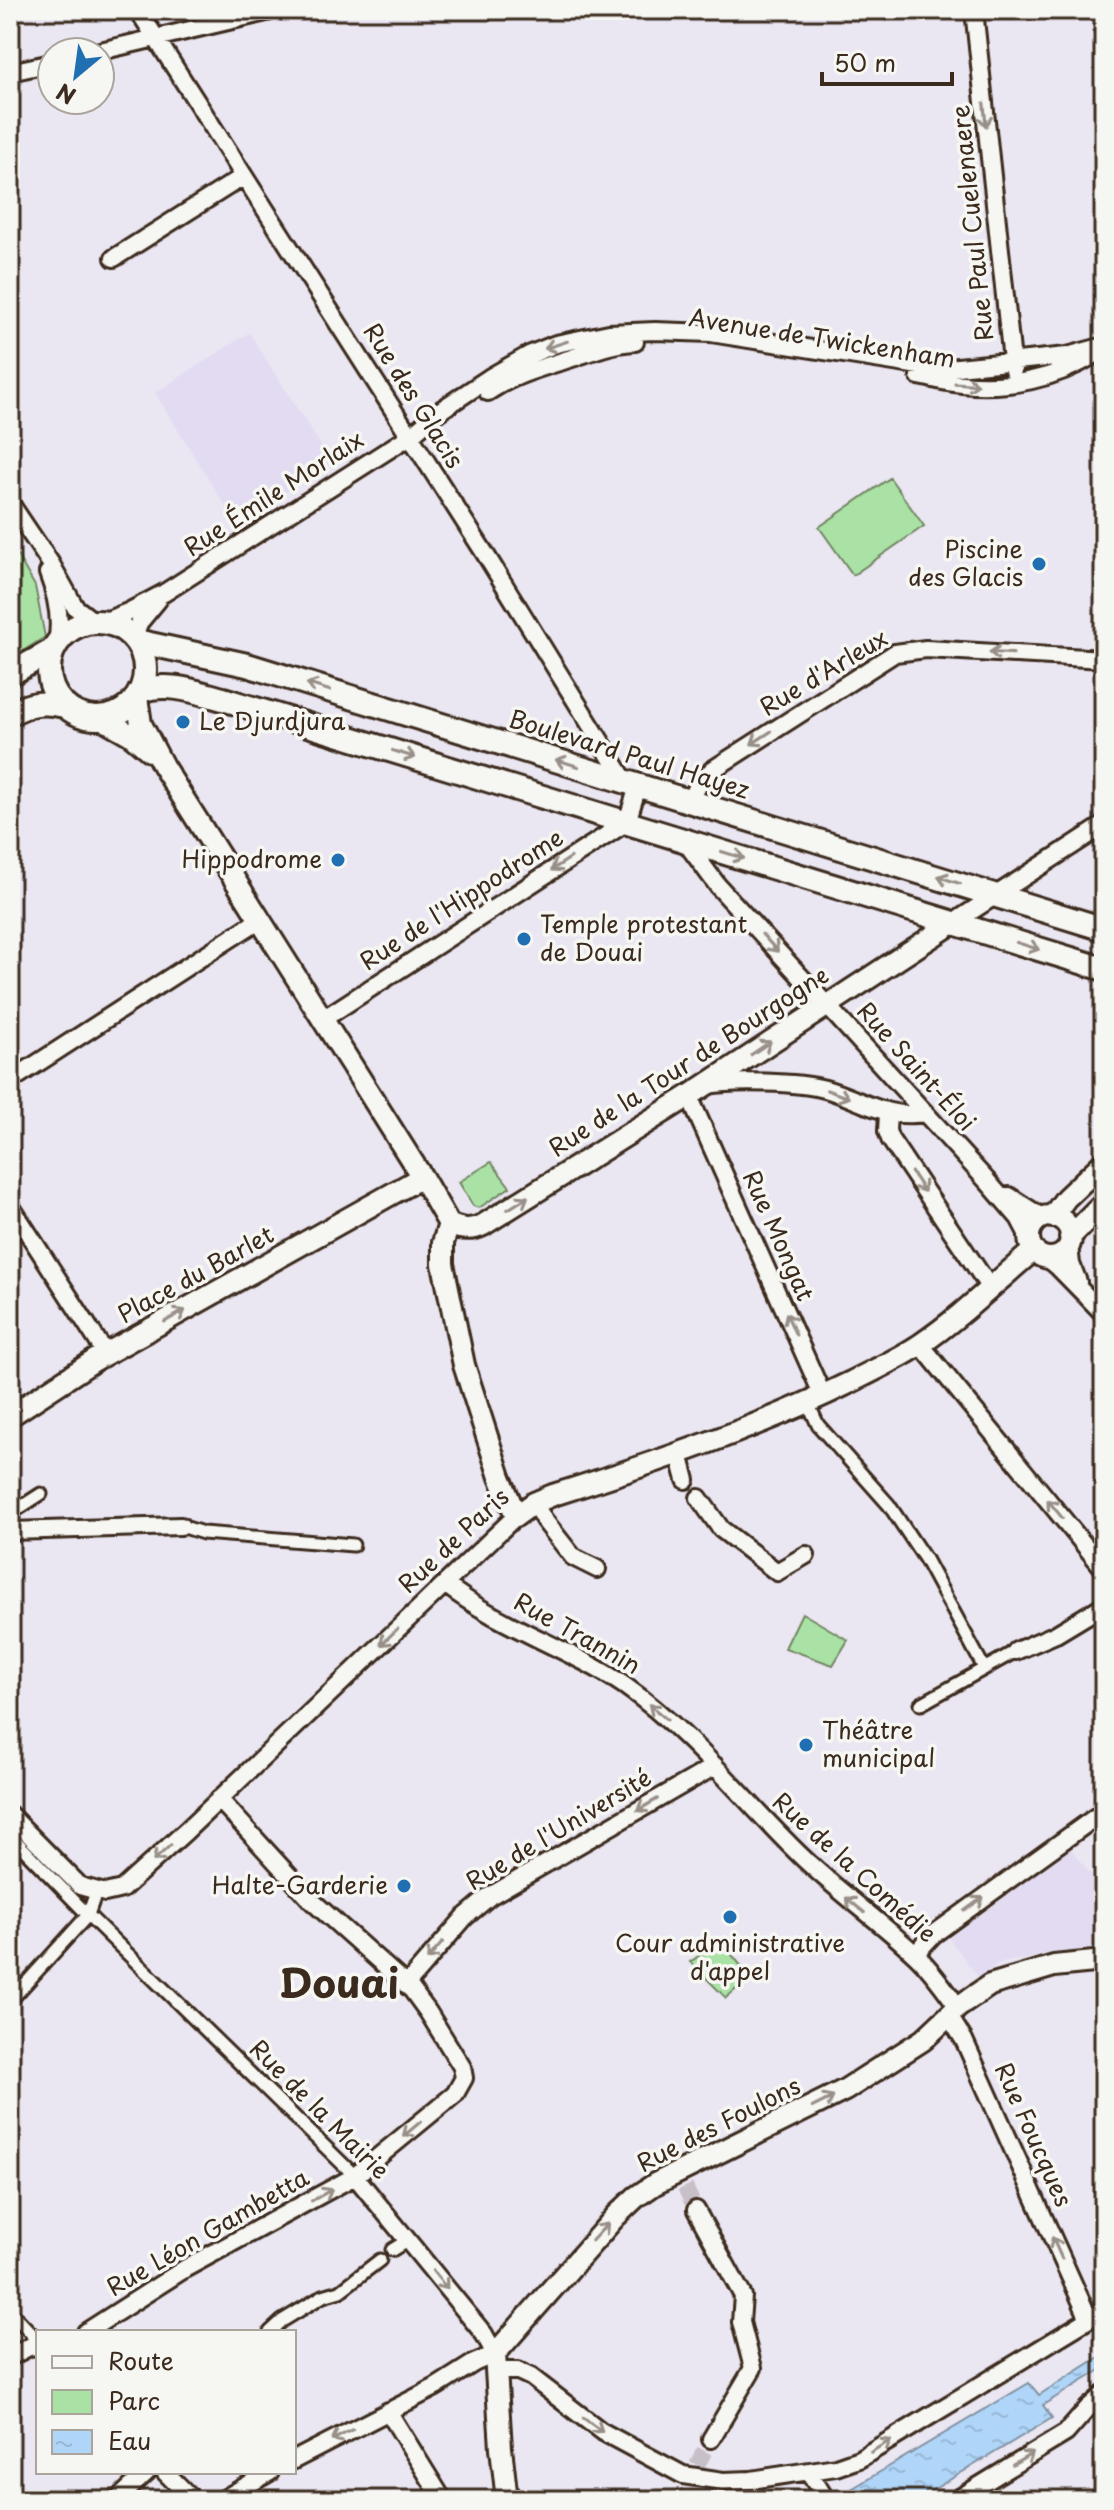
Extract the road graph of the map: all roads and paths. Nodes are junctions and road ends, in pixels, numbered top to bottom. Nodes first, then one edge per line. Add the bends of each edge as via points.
1 (138, 10) edge
2 (275, 10) edge
3 (974, 10) edge
4 (156, 38) junction
5 (116, 47) edge
6 (36, 66) edge
7 (10, 72) edge
8 (244, 176) junction
9 (114, 258) dead end
10 (1104, 347) edge
11 (1012, 362) junction
12 (1015, 383) junction
13 (410, 436) junction
14 (10, 503) edge
15 (31, 535) junction
16 (164, 593) junction
17 (98, 622) junction
18 (135, 640) junction
19 (55, 646) junction
20 (1104, 659) edge
21 (10, 674) edge
22 (138, 694) junction
23 (65, 706) junction
24 (10, 714) edge
25 (101, 718) junction
26 (163, 766) junction
27 (632, 784) junction
28 (690, 801) junction
29 (627, 822) junction
30 (1104, 825) edge
31 (684, 840) junction
32 (995, 896) junction
33 (259, 920) junction
34 (953, 923) junction
35 (1104, 929) edge
36 (1104, 969) edge
37 (827, 1004) junction
38 (323, 1019) junction
39 (10, 1081) edge
40 (698, 1090) junction
41 (888, 1113) junction
42 (925, 1113) junction
43 (1104, 1162) edge
44 (422, 1177) junction
45 (988, 1182) junction
46 (1104, 1203) edge
47 (10, 1205) edge
48 (1047, 1217) junction
49 (449, 1224) junction
50 (1069, 1241) junction
51 (1036, 1248) junction
52 (990, 1288) junction
53 (1088, 1296) junction
54 (1104, 1314) edge
55 (921, 1345) junction
56 (106, 1354) junction
57 (815, 1399) junction
58 (10, 1416) edge
59 (679, 1454) junction
60 (686, 1480) dead end
61 (41, 1494) dead end
62 (699, 1498) dead end
63 (534, 1503) junction
64 (10, 1514) edge
65 (516, 1516) junction
66 (181, 1526) joint
67 (10, 1531) edge
68 (353, 1545) dead end
69 (806, 1555) dead end
70 (597, 1569) dead end
71 (1104, 1569) edge
72 (445, 1584) junction
73 (1104, 1605) edge
74 (1016, 1651) joint
75 (984, 1668) junction
76 (921, 1704) dead end
77 (715, 1766) junction
78 (219, 1799) junction
79 (1104, 1811) edge
80 (10, 1815) edge
81 (10, 1835) edge
82 (96, 1892) junction
83 (88, 1915) junction
84 (915, 1954) junction
85 (1104, 1961) edge
86 (406, 1985) junction
87 (10, 2001) edge
88 (954, 2012) junction
89 (355, 2176) junction
90 (696, 2210) tunnel mouth
91 (408, 2240) junction
92 (392, 2250) dead end
93 (380, 2260) dead end
94 (10, 2311) edge
95 (1100, 2314) edge
96 (89, 2330) edge
97 (272, 2330) edge
98 (36, 2344) edge
99 (36, 2346) edge
100 (10, 2357) edge
101 (496, 2363) junction
102 (1104, 2394) edge
103 (388, 2411) junction
104 (711, 2439) tunnel mouth
105 (296, 2459) edge
106 (809, 2472) junction
107 (145, 2474) edge
108 (167, 2474) edge
109 (267, 2474) edge
110 (117, 2500) edge
111 (193, 2500) edge
112 (222, 2500) edge
113 (443, 2500) edge
114 (507, 2500) edge
115 (826, 2500) edge
116 (956, 2500) edge

1 - 4 street, Rue des Glacis
2 - 4 street
3 -> 11 street, Rue Paul Cuelenaere
4 - 5 street
4 - 8 street, Rue des Glacis
6 - 7 street
8 - 9 street
8 - 13 street, Rue des Glacis
10 - 11 street, Avenue de Twickenham
10 - 12 street, Avenue de Twickenham via 1067,370
11 - 12 street, Rue Paul Cuelenaere
11 -> 13 street, Avenue de Twickenham via 938,369 711,333 609,333 529,355
13 -> 12 street, Avenue de Twickenham via 523,373 626,343 705,342 958,384
13 - 16 street, Rue Émile Morlaix
13 - 27 street, Rue des Glacis
14 - 15 street
15 - 17 street via 75,607
15 - 19 street via 53,586 58,615
16 - 17 street, Rue Émile Morlaix
16 - 18 street, Rue Émile Morlaix via 139,623
17 - 18 main road via 118,626
17 - 19 main road via 75,626
18 - 22 main road via 145,668
27 -> 18 main road, Boulevard Paul Hayez via 247,665
19 - 21 main road
19 - 23 main road via 49,677
20 -> 28 street, Rue d'Arleux via 941,649 895,653 712,770
22 - 25 main road via 121,712
22 - 26 street via 141,724
22 -> 29 main road via 159,686 202,694
23 - 24 main road via 33,704
23 - 25 main road via 79,715
25 - 26 street via 139,742
26 - 33 street
27 - 28 main road, Boulevard Paul Hayez
27 - 29 street
32 -> 28 main road, Boulevard Paul Hayez
29 - 31 main road
29 -> 38 street, Rue de l'Hippodrome
30 - 32 street
31 -> 34 main road
31 -> 37 street, Rue Saint-Éloi via 718,886
32 - 34 street
32 - 35 main road, Boulevard Paul Hayez
33 - 38 street
33 - 39 street
34 -> 36 main road
34 - 37 street, Rue de la Tour de Bourgogne
40 -> 37 street, Rue de la Tour de Bourgogne
37 - 42 street, Rue Saint-Éloi
38 - 44 street
40 -> 41 street via 736,1082 815,1087
49 -> 40 street, Rue de la Tour de Bourgogne via 470,1230 483,1225
57 -> 40 street, Rue Mongat
41 - 42 street
41 -> 52 street via 890,1139
42 - 45 street, Rue Saint-Éloi
43 - 48 street
44 - 49 street
56 -> 44 street, Place du Barlet
45 - 48 street, Rue Saint-Éloi
45 - 51 street, Rue Saint-Éloi
46 - 50 street
47 - 56 street, Place du Barlet
48 - 50 street via 1066,1224
48 - 51 street via 1034,1224
49 - 65 street via 443,1264 464,1365
50 - 51 street via 1059,1255
50 - 53 street via 1075,1276
51 - 52 street, Rue de Paris
51 - 53 street, Rue Saint-Éloi
52 - 55 street, Rue de Paris
53 - 54 street
55 - 57 street, Rue de Paris
71 -> 55 street
56 - 58 street
57 - 59 street, Rue de Paris
57 - 75 street via 818,1425 889,1505
59 - 60 street
59 - 63 street, Rue de Paris
61 - 64 street
62 - 69 street via 721,1529 777,1572
63 - 65 street, Rue de Paris
63 - 70 street via 573,1557
65 - 72 street, Rue de Paris
66 - 67 street
66 - 68 street via 203,1533
77 -> 72 street, Rue Trannin via 656,1709 600,1669 477,1607
72 -> 78 street, Rue de Paris
73 - 74 street
74 - 75 street
75 - 76 street
84 -> 77 street, Rue de la Comédie via 829,1883
77 -> 86 street, Rue de l'Université via 490,1896
78 -> 82 street, Rue de Paris via 125,1886
78 - 86 street via 312,1901
84 -> 79 street via 934,1934
80 - 82 street via 76,1882
81 - 83 street, Rue de la Mairie
82 - 83 street
83 - 87 street
83 - 89 street, Rue de la Mairie
84 - 88 street, Rue de la Comédie
85 - 88 street, Rue des Foulons via 1054,1966 1007,1979 981,1990
86 -> 89 street, Rue Léon Gambetta via 428,2012 464,2078 455,2094
95 -> 88 street, Rue Foucques
101 -> 88 street, Rue des Foulons via 636,2197 681,2180 845,2090 923,2040
89 - 91 street, Rue de la Mairie
96 -> 89 street, Rue Léon Gambetta via 205,2257
90 - 104 street via 743,2296 741,2322 753,2368
91 - 92 street
91 -> 101 street, Rue de la Mairie via 484,2334
93 - 97 street via 340,2291 323,2296
94 - 98 street
106 -> 95 street via 859,2459
99 - 100 street
101 - 103 street via 469,2366
101 -> 106 street via 531,2377 593,2426 673,2470 741,2481
101 - 114 street
116 -> 102 street via 1066,2433
103 -> 105 street
103 - 113 street
106 - 115 street
107 - 110 street
108 - 111 street
109 - 112 street

